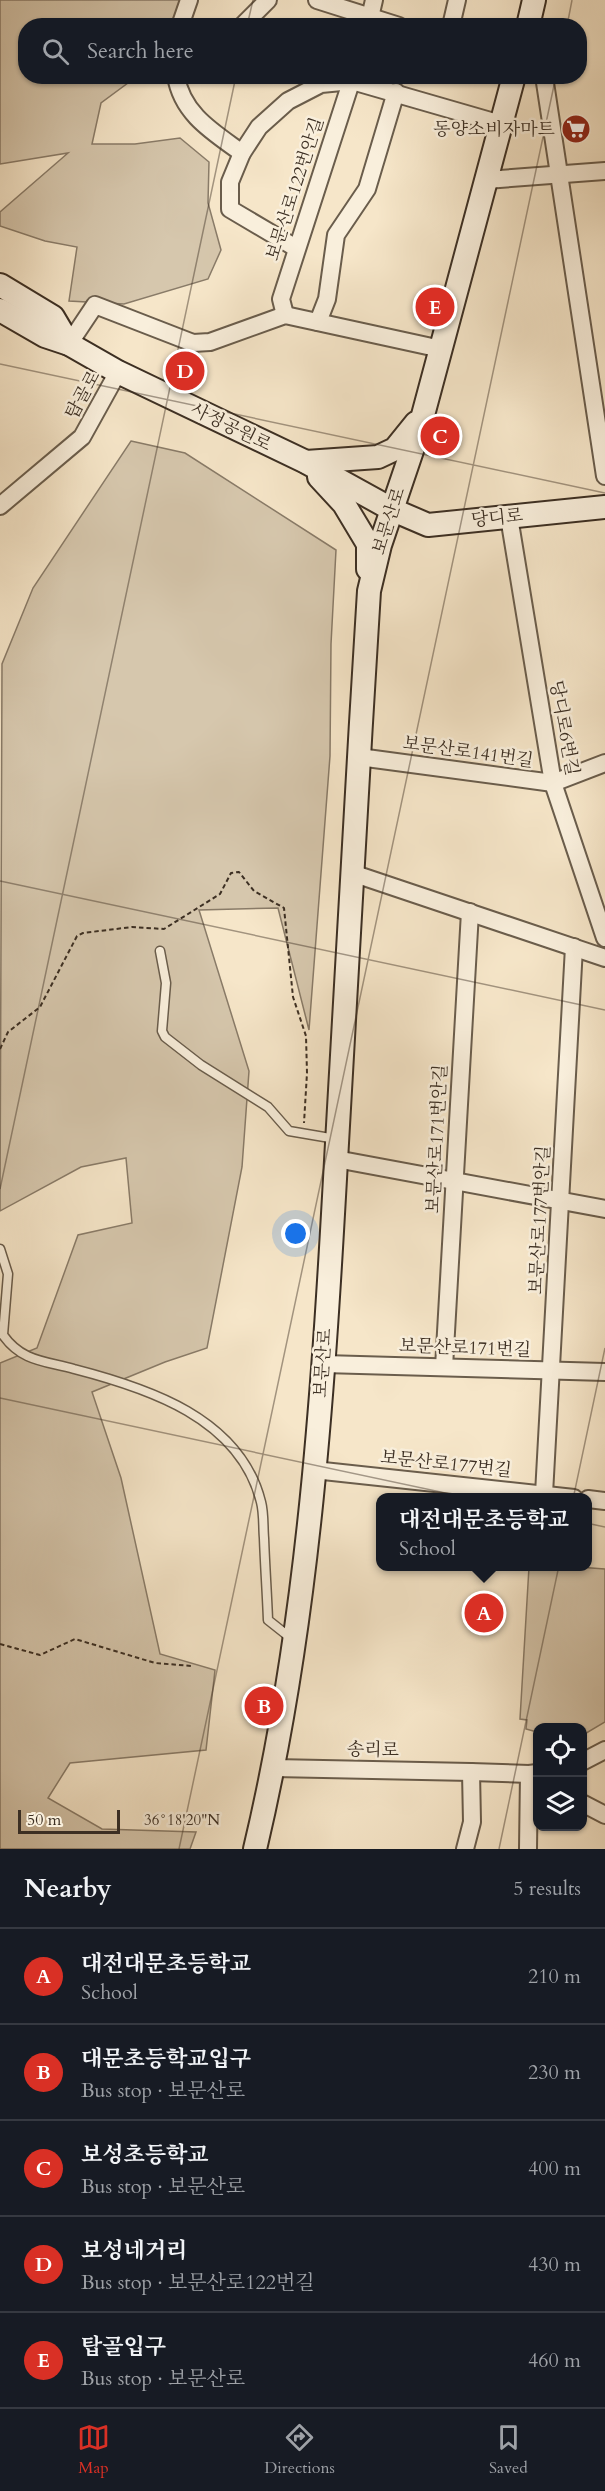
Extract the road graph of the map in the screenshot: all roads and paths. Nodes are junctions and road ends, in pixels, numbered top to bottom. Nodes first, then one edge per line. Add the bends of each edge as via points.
1 (189, 0) edge
2 (268, 0) edge
3 (317, 0) edge
4 (374, 0) edge
5 (457, 0) edge
6 (183, 18) edge
7 (250, 18) edge
8 (360, 18) edge
9 (370, 18) edge
10 (453, 18) edge
11 (179, 84) edge
12 (321, 84) edge
13 (350, 84) edge
14 (369, 84) edge
15 (512, 84) edge
16 (545, 84) edge
17 (396, 92) junction
18 (501, 124) junction
19 (242, 153) junction
20 (605, 171) edge
21 (561, 174) junction
22 (486, 180) junction
23 (296, 248) junction
24 (0, 285) edge
25 (0, 310) edge
26 (285, 315) junction
27 (318, 322) junction
28 (69, 344) junction
29 (441, 349) junction
30 (118, 372) junction
31 (423, 415) junction
32 (306, 462) junction
33 (605, 476) edge
34 (0, 506) edge
35 (605, 507) edge
36 (393, 510) junction
37 (509, 517) junction
38 (369, 591) junction
39 (359, 757) junction
40 (605, 763) edge
41 (553, 783) junction
42 (352, 873) junction
43 (470, 912) junction
44 (605, 938) edge
45 (574, 947) junction
46 (160, 951) dead end
47 (605, 958) edge
48 (0, 1049) edge
49 (303, 1134) junction
50 (336, 1149) junction
51 (454, 1182) junction
52 (560, 1201) junction
53 (605, 1209) edge
54 (0, 1249) edge
55 (324, 1364) junction
56 (444, 1367) junction
57 (551, 1371) junction
58 (605, 1372) edge
59 (314, 1470) junction
60 (534, 1493) edge
61 (544, 1493) edge
62 (295, 1641) junction
63 (0, 1644) edge
64 (191, 1666) dead end
65 (605, 1750) edge
66 (587, 1759) edge
67 (274, 1768) junction
68 (471, 1772) junction
69 (533, 1775) edge
70 (534, 1777) edge
71 (587, 1806) edge
72 (605, 1815) edge
73 (255, 1849) edge
74 (465, 1849) edge
75 (528, 1849) edge

1 - 6 street
2 - 7 street
3 - 8 street
4 - 9 street
5 - 10 street
11 - 19 street via 189,109 201,125
12 - 19 street via 288,101 259,127
13 - 23 street, 보문산로122번안길
14 - 17 street
15 - 18 main road, 보문산로
16 - 21 street
17 - 18 street
17 - 27 street via 367,189 336,235 327,299
18 - 22 main road, 보문산로
19 - 23 street via 230,182 230,209
20 - 21 street
21 - 22 street
21 - 33 street
22 - 29 main road, 보문산로
23 - 26 street, 보문산로122번안길 via 281,299
24 - 28 main road via 53,316
25 - 28 main road, 사정공원로 via 45,336
26 - 27 street
26 - 28 street via 210,342 193,343 95,305
27 - 29 street
28 - 30 main road, 사정공원로
29 - 31 main road, 보문산로
30 - 32 main road, 사정공원로
30 - 34 street, 탑골로 via 82,436
31 - 32 main road via 395,450 378,457
31 - 36 main road, 보문산로
32 - 36 main road, 사정공원로
32 - 38 main road via 344,504 368,544
35 - 37 main road, 당디로
36 - 37 main road, 당디로 via 428,525
36 - 38 main road, 보문산로
37 - 41 street, 당디로6번길
38 - 39 main road, 보문산로
39 - 41 street, 보문산로141번길
39 - 42 main road, 보문산로
40 - 41 street, 보문산로141번길
41 - 44 street, 당디로6번길
42 - 43 street
42 - 50 main road, 보문산로
43 - 45 street
43 - 51 street, 보문산로171번안길
45 - 47 street
45 - 52 street, 보문산로177번안길
46 - 49 lane via 166,982 162,1031 165,1037 268,1107 289,1131
48 - 49 path via 8,1032 40,1007 77,936 132,927 164,929 220,894 231,873 239,872 254,891 284,908 293,997 306,1036
49 - 50 lane
50 - 51 street
50 - 55 main road, 보문산로
51 - 52 street
51 - 56 street, 보문산로171번안길
52 - 53 street
52 - 57 street, 보문산로177번안길
54 - 62 lane via 8,1274 3,1335 8,1341 32,1360 131,1383 169,1400 223,1435 249,1470 261,1503 268,1620
55 - 56 street, 보문산로171번길
55 - 59 main road, 보문산로
56 - 57 street, 보문산로171번길
57 - 58 street, 보문산로171번길
57 - 61 street, 보문산로177번안길
59 - 60 street, 보문산로177번길
59 - 62 main road, 보문산로
62 - 67 main road, 보문산로
63 - 64 path via 40,1655 75,1639 155,1663
65 - 66 street
67 - 68 street, 송리로
67 - 73 main road, 보문산로
68 - 69 street, 송리로
68 - 74 street via 472,1822
70 - 75 street
71 - 72 street

